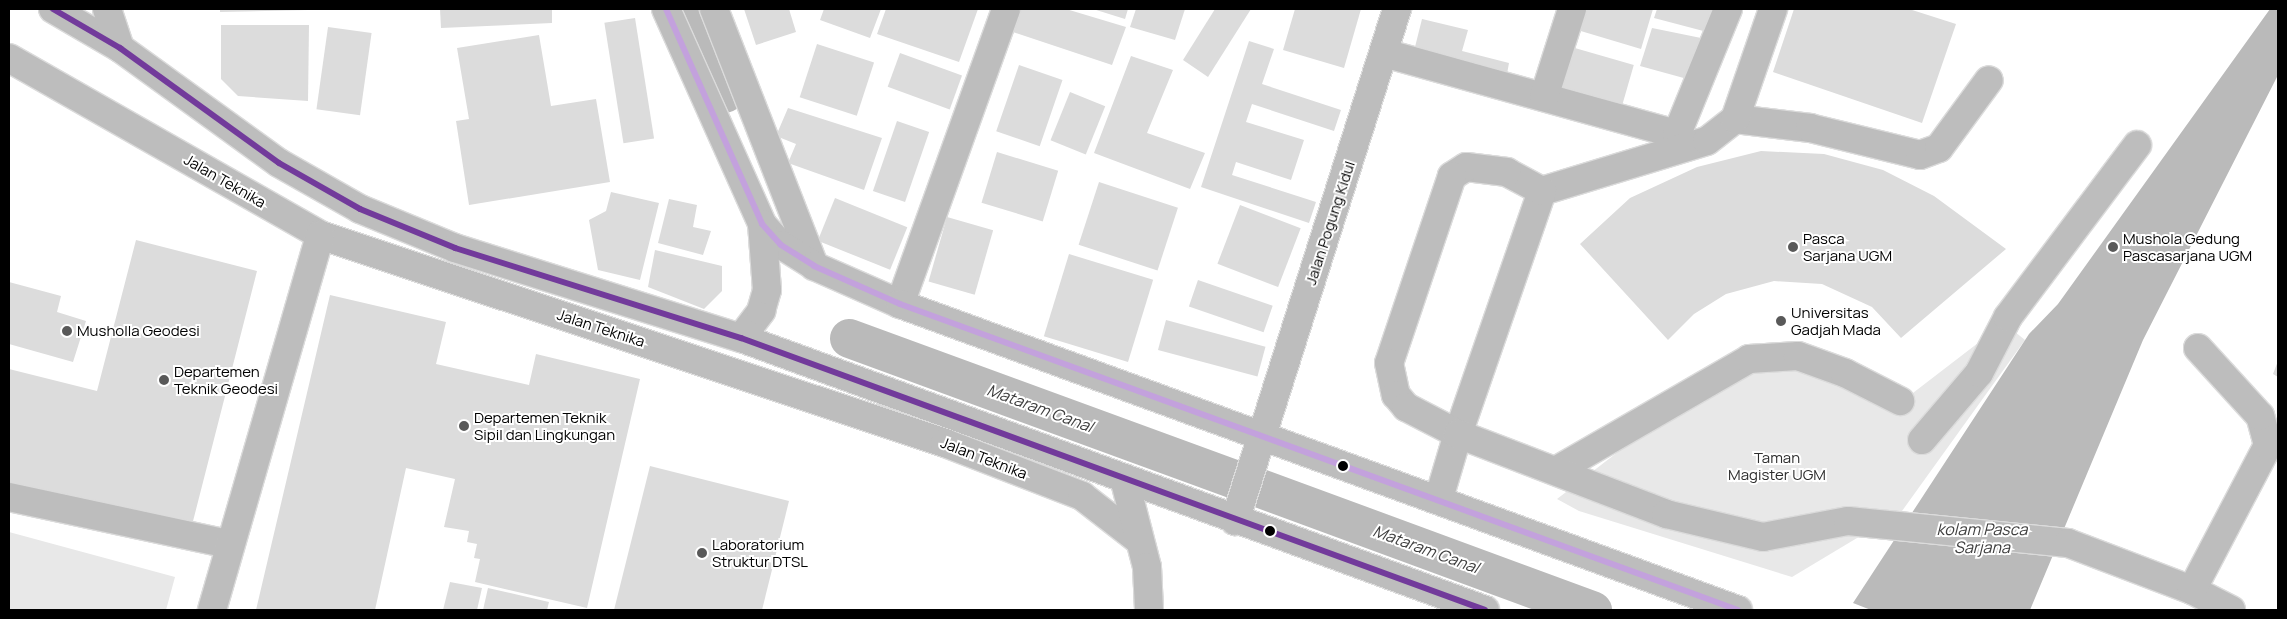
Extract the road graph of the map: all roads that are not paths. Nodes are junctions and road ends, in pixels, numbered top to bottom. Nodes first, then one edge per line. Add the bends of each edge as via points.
1 (53, 9) edge
2 (107, 9) edge
3 (666, 9) edge
4 (714, 9) edge
5 (1006, 9) edge
6 (1397, 9) edge
7 (1572, 9) edge
8 (1728, 9) edge
9 (1773, 9) edge
10 (120, 48) junction
11 (1384, 53) junction
12 (9, 58) edge
13 (1989, 80) dead end
14 (1544, 98) junction
15 (1735, 119) junction
16 (2137, 145) dead end
17 (1542, 191) junction
18 (762, 224) junction
19 (320, 235) junction
20 (814, 266) junction
21 (900, 304) junction
22 (740, 338) junction
23 (2198, 348) dead end
24 (1900, 401) dead end
25 (1458, 434) junction
26 (1260, 440) junction
27 (1922, 440) dead end
28 (1557, 470) junction
29 (1124, 478) junction
30 (9, 497) edge
31 (1439, 498) junction
32 (1238, 512) junction
33 (1140, 541) junction
34 (228, 544) junction
35 (2192, 590) junction
36 (212, 610) edge
37 (1149, 610) edge
38 (1485, 610) edge
39 (1738, 610) edge
40 (2231, 610) edge

1 - 10 main road
2 - 10 main road
3 - 18 main road
4 - 20 main road
5 - 21 main road
6 - 11 main road, Jalan Pogung Kidul
7 - 14 main road
8 - 14 main road via 1678,134
9 - 15 main road
10 - 22 main road via 280,163 360,209 455,248
11 - 14 main road
11 - 26 main road, Jalan Pogung Kidul
12 - 19 main road, Jalan Teknika
13 - 15 main road via 1939,148 1920,155 1810,128
15 - 17 main road via 1707,141
16 - 27 main road via 2008,317 1980,373
17 - 25 main road
17 - 25 main road via 1507,172 1466,167 1452,176 1389,363 1396,396 1406,407
18 - 20 main road via 781,245
18 - 22 main road via 767,290 761,311
19 - 33 main road, Jalan Teknika via 945,443 1082,496
19 - 34 main road
20 - 21 main road
21 - 26 main road
22 - 29 main road
23 - 35 main road via 2260,416 2268,445
24 - 28 main road via 1845,372 1798,356 1749,359
25 - 28 main road
25 - 31 main road
26 - 31 main road
26 - 32 main road, Jalan Pogung Kidul
28 - 35 main road via 1666,514 1763,536 1848,522 2068,543
29 - 32 main road
29 - 33 main road
30 - 34 main road
31 - 39 main road
32 - 38 main road
33 - 37 main road via 1150,586
34 - 36 main road
35 - 40 main road

